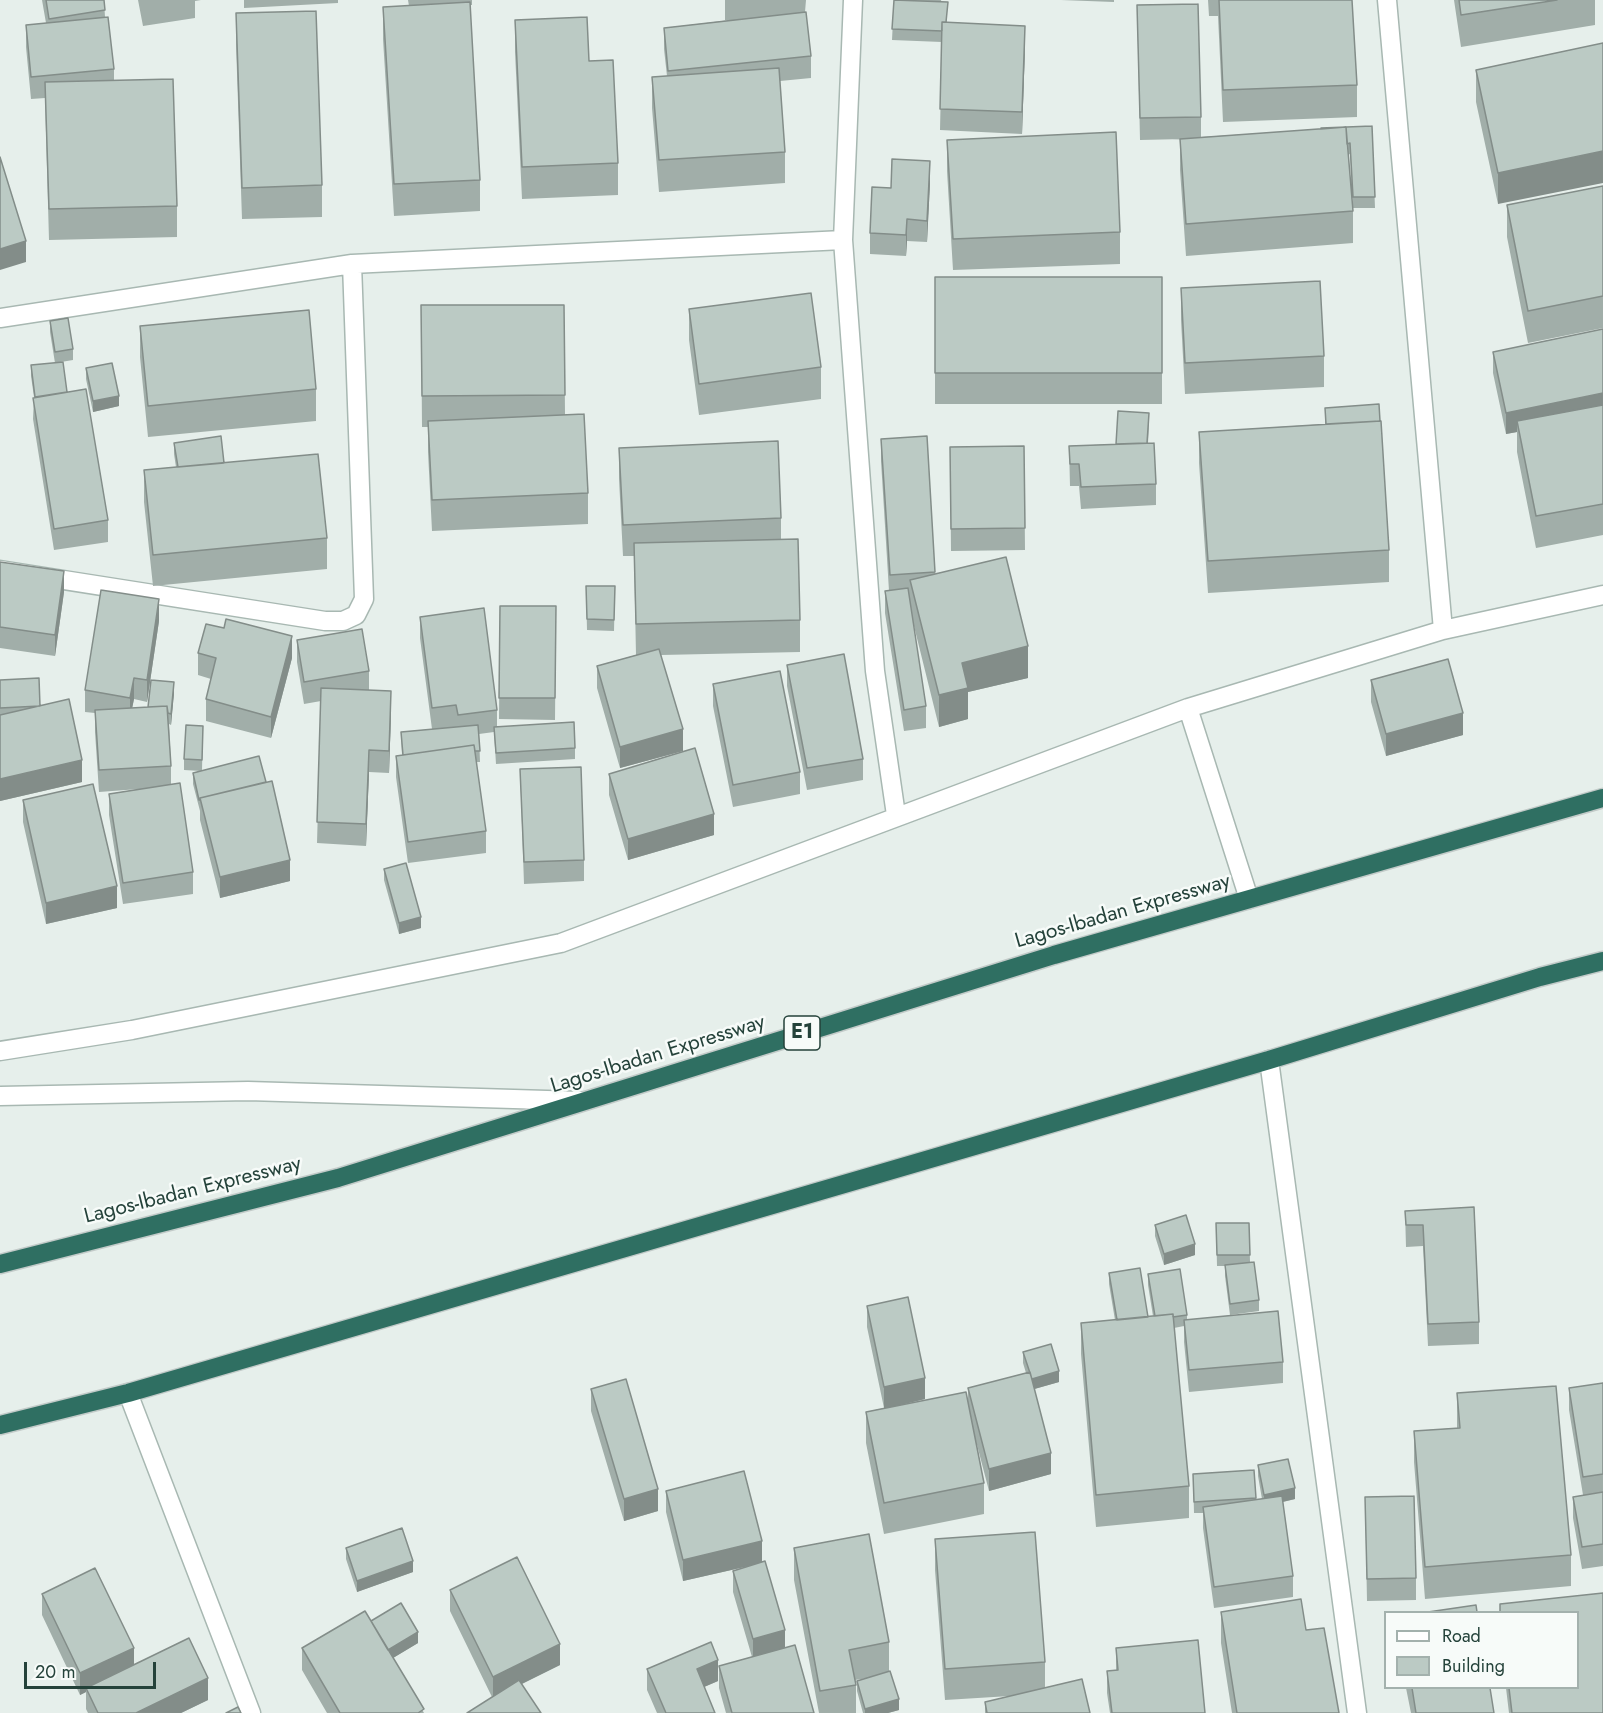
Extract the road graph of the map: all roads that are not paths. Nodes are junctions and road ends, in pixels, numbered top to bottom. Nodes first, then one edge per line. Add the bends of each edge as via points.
1 (853, 0) edge
2 (1388, 0) edge
3 (843, 240) junction
4 (352, 264) junction
5 (0, 318) edge
6 (0, 570) edge
7 (1603, 595) edge
8 (1443, 630) junction
9 (1188, 708) junction
10 (1603, 798) edge
11 (896, 815) junction
12 (1249, 899) junction
13 (1603, 961) edge
14 (0, 1051) edge
15 (1269, 1060) junction
16 (0, 1096) edge
17 (584, 1101) junction
18 (0, 1264) edge
19 (128, 1393) junction
20 (0, 1425) edge
21 (249, 1709) edge
22 (226, 1713) edge
23 (1358, 1713) edge

1 - 3 street
2 - 8 street
3 - 4 street
3 - 11 street via 875,671
4 - 5 street
4 - 6 street via 364,599 356,615 343,621 325,621
7 - 8 street
8 - 9 street
9 - 11 street
9 - 12 street
10 - 12 highway, Lagos-Ibadan Expressway / E1
11 - 14 street via 561,943 132,1030
12 - 17 highway, Lagos-Ibadan Expressway / E1 via 1054,954
13 - 15 highway
15 - 19 highway
15 - 23 street
16 - 17 street via 248,1091
17 - 18 highway, Lagos-Ibadan Expressway / E1 via 338,1178
19 - 20 highway
19 - 21 street
21 - 22 street

